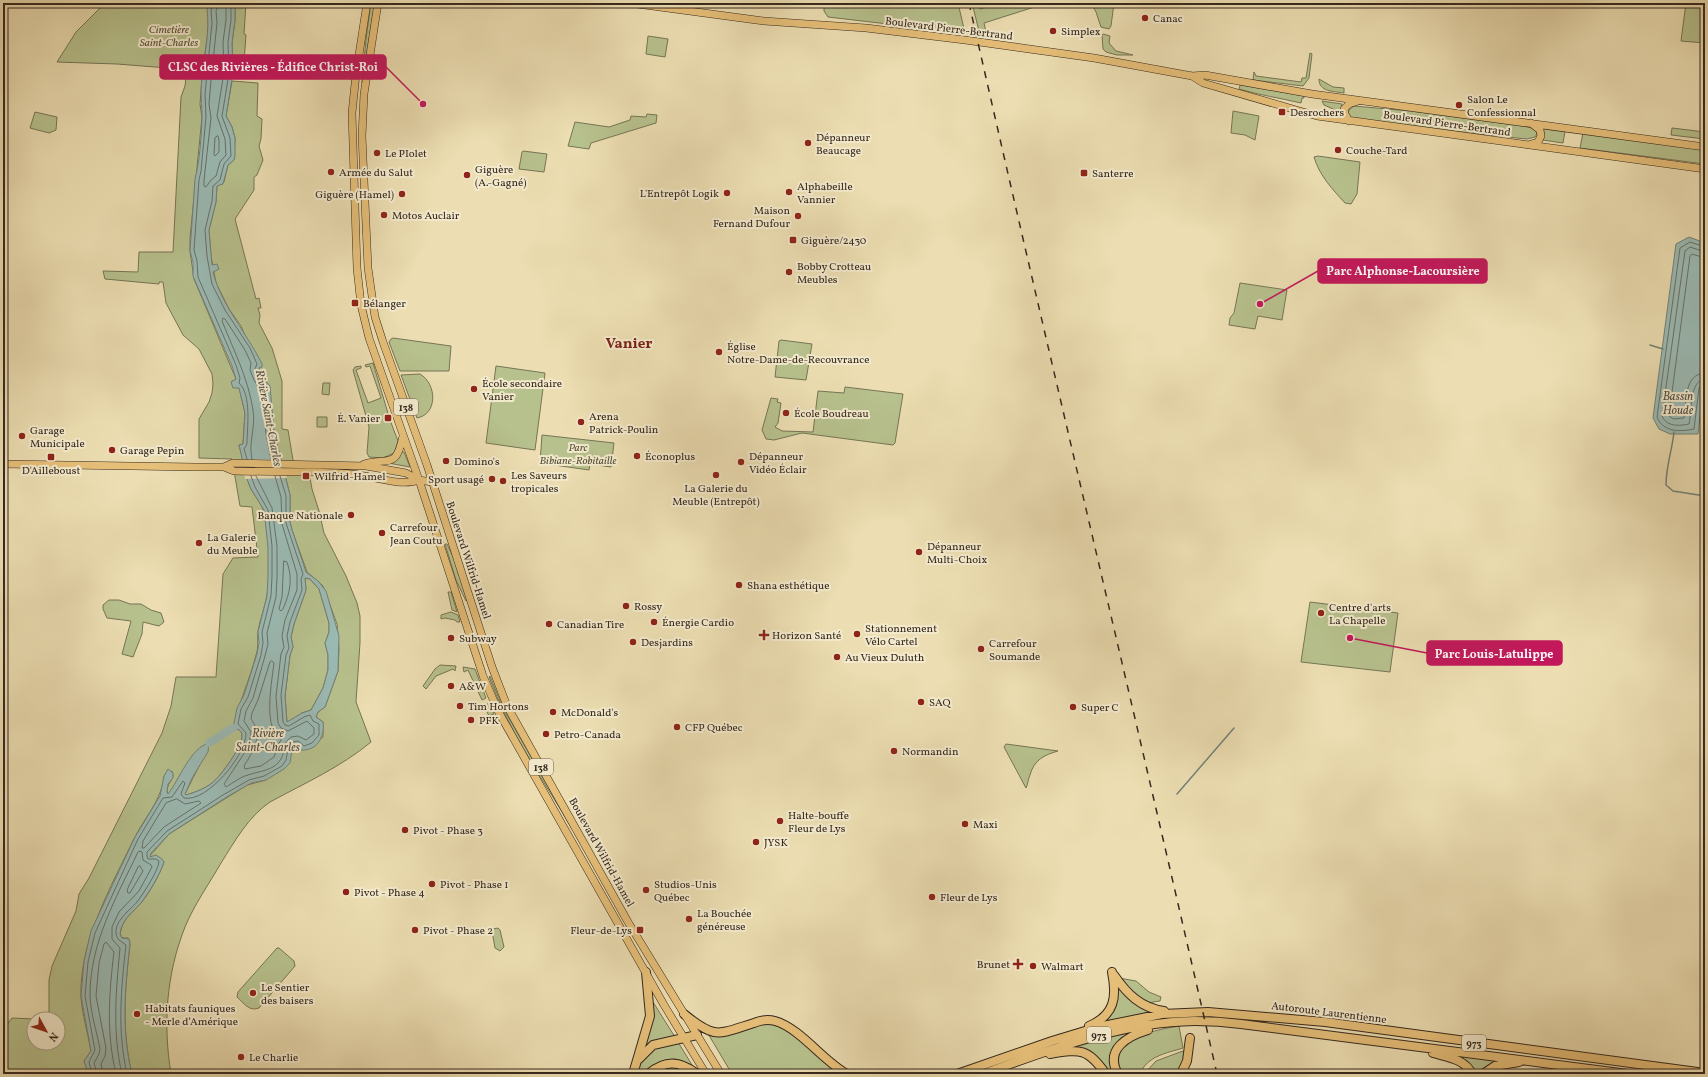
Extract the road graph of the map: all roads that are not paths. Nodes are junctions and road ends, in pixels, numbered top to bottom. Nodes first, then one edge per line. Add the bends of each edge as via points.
1 (367, 3) edge
2 (378, 3) edge
3 (630, 3) edge
4 (1192, 76) junction
5 (1360, 100) junction
6 (1349, 121) junction
7 (1530, 122) junction
8 (1526, 145) junction
9 (1705, 147) edge
10 (1705, 169) edge
11 (403, 436) junction
12 (3, 464) edge
13 (358, 466) junction
14 (224, 467) junction
15 (286, 468) junction
16 (419, 480) junction
17 (432, 482) junction
18 (646, 972) junction
19 (1177, 1013) junction
20 (684, 1014) junction
21 (1171, 1023) junction
22 (697, 1035) junction
23 (1072, 1035) junction
24 (1190, 1038) dead end
25 (685, 1039) junction
26 (1410, 1046) junction
27 (1030, 1057) junction
28 (1528, 1060) junction
29 (637, 1061) junction
30 (1705, 1073) edge
31 (634, 1074) edge
32 (648, 1074) edge
33 (697, 1074) edge
34 (706, 1074) edge
35 (721, 1074) edge
36 (847, 1074) edge
37 (957, 1074) edge
38 (983, 1074) edge
39 (1106, 1074) edge
40 (1118, 1074) edge
41 (1182, 1074) edge
42 (1472, 1074) edge
43 (1483, 1074) edge
44 (1628, 1074) edge

1 - 11 main road, Boulevard Wilfrid-Hamel / 138 via 353,104 357,274 367,331
2 - 17 main road, Boulevard Wilfrid-Hamel / 138 via 364,94 362,125 369,274 379,332
3 - 4 main road, Boulevard Pierre-Bertrand via 764,21 882,30 1094,58
4 - 5 main road, Boulevard Pierre-Bertrand via 1205,75
4 - 6 main road, Boulevard Pierre-Bertrand via 1203,83 1317,116
5 - 6 main road via 1344,109
5 - 7 main road, Boulevard Pierre-Bertrand
6 - 8 main road, Boulevard Pierre-Bertrand
7 - 8 main road via 1540,130 1541,136 1536,143
7 - 9 main road, Boulevard Pierre-Bertrand
8 - 10 main road, Boulevard Pierre-Bertrand
11 - 13 main road via 400,450 393,458
11 - 16 main road, Boulevard Wilfrid-Hamel / 138
12 - 14 main road
13 - 15 main road
13 - 16 main road via 406,473
14 - 15 main road via 234,471
14 - 15 main road via 233,463
15 - 16 main road via 408,482
16 - 17 main road
16 - 18 main road, Boulevard Wilfrid-Hamel / 138 via 483,676 496,706
17 - 20 main road, Boulevard Wilfrid-Hamel / 138 via 507,706 628,922
18 - 25 main road, Boulevard Wilfrid-Hamel / 138
18 - 29 highway via 650,1016
19 - 23 highway, Autoroute Laurentienne / 973 via 1140,1018
19 - 23 highway via 1156,1010 1135,1000 1125,991 1112,972 1115,995 1110,1008 1098,1021
19 - 30 highway, Autoroute Laurentienne / 973 via 1252,1014 1325,1022
20 - 22 main road, Boulevard Wilfrid-Hamel / 138
20 - 36 highway via 701,1028 713,1032 726,1032 760,1021 775,1020 788,1027
21 - 26 highway, Autoroute Laurentienne / 973 via 1196,1021 1241,1024
21 - 27 highway, Autoroute Laurentienne / 973 via 1125,1029
21 - 40 highway via 1140,1032 1124,1041 1114,1058
22 - 25 highway
22 - 35 main road, Boulevard Wilfrid-Hamel / 138
23 - 37 highway, Autoroute Laurentienne / 973
24 - 41 highway
25 - 29 highway via 653,1045
25 - 34 main road, Boulevard Wilfrid-Hamel / 138
26 - 28 highway, Autoroute Laurentienne / 973
26 - 42 highway via 1457,1060
27 - 38 highway, Autoroute Laurentienne / 973
27 - 39 highway via 1068,1051 1083,1052 1095,1060
28 - 43 highway via 1495,1066
28 - 44 highway, Autoroute Laurentienne / 973
29 - 31 highway
32 - 33 highway via 656,1068 672,1063 689,1068

